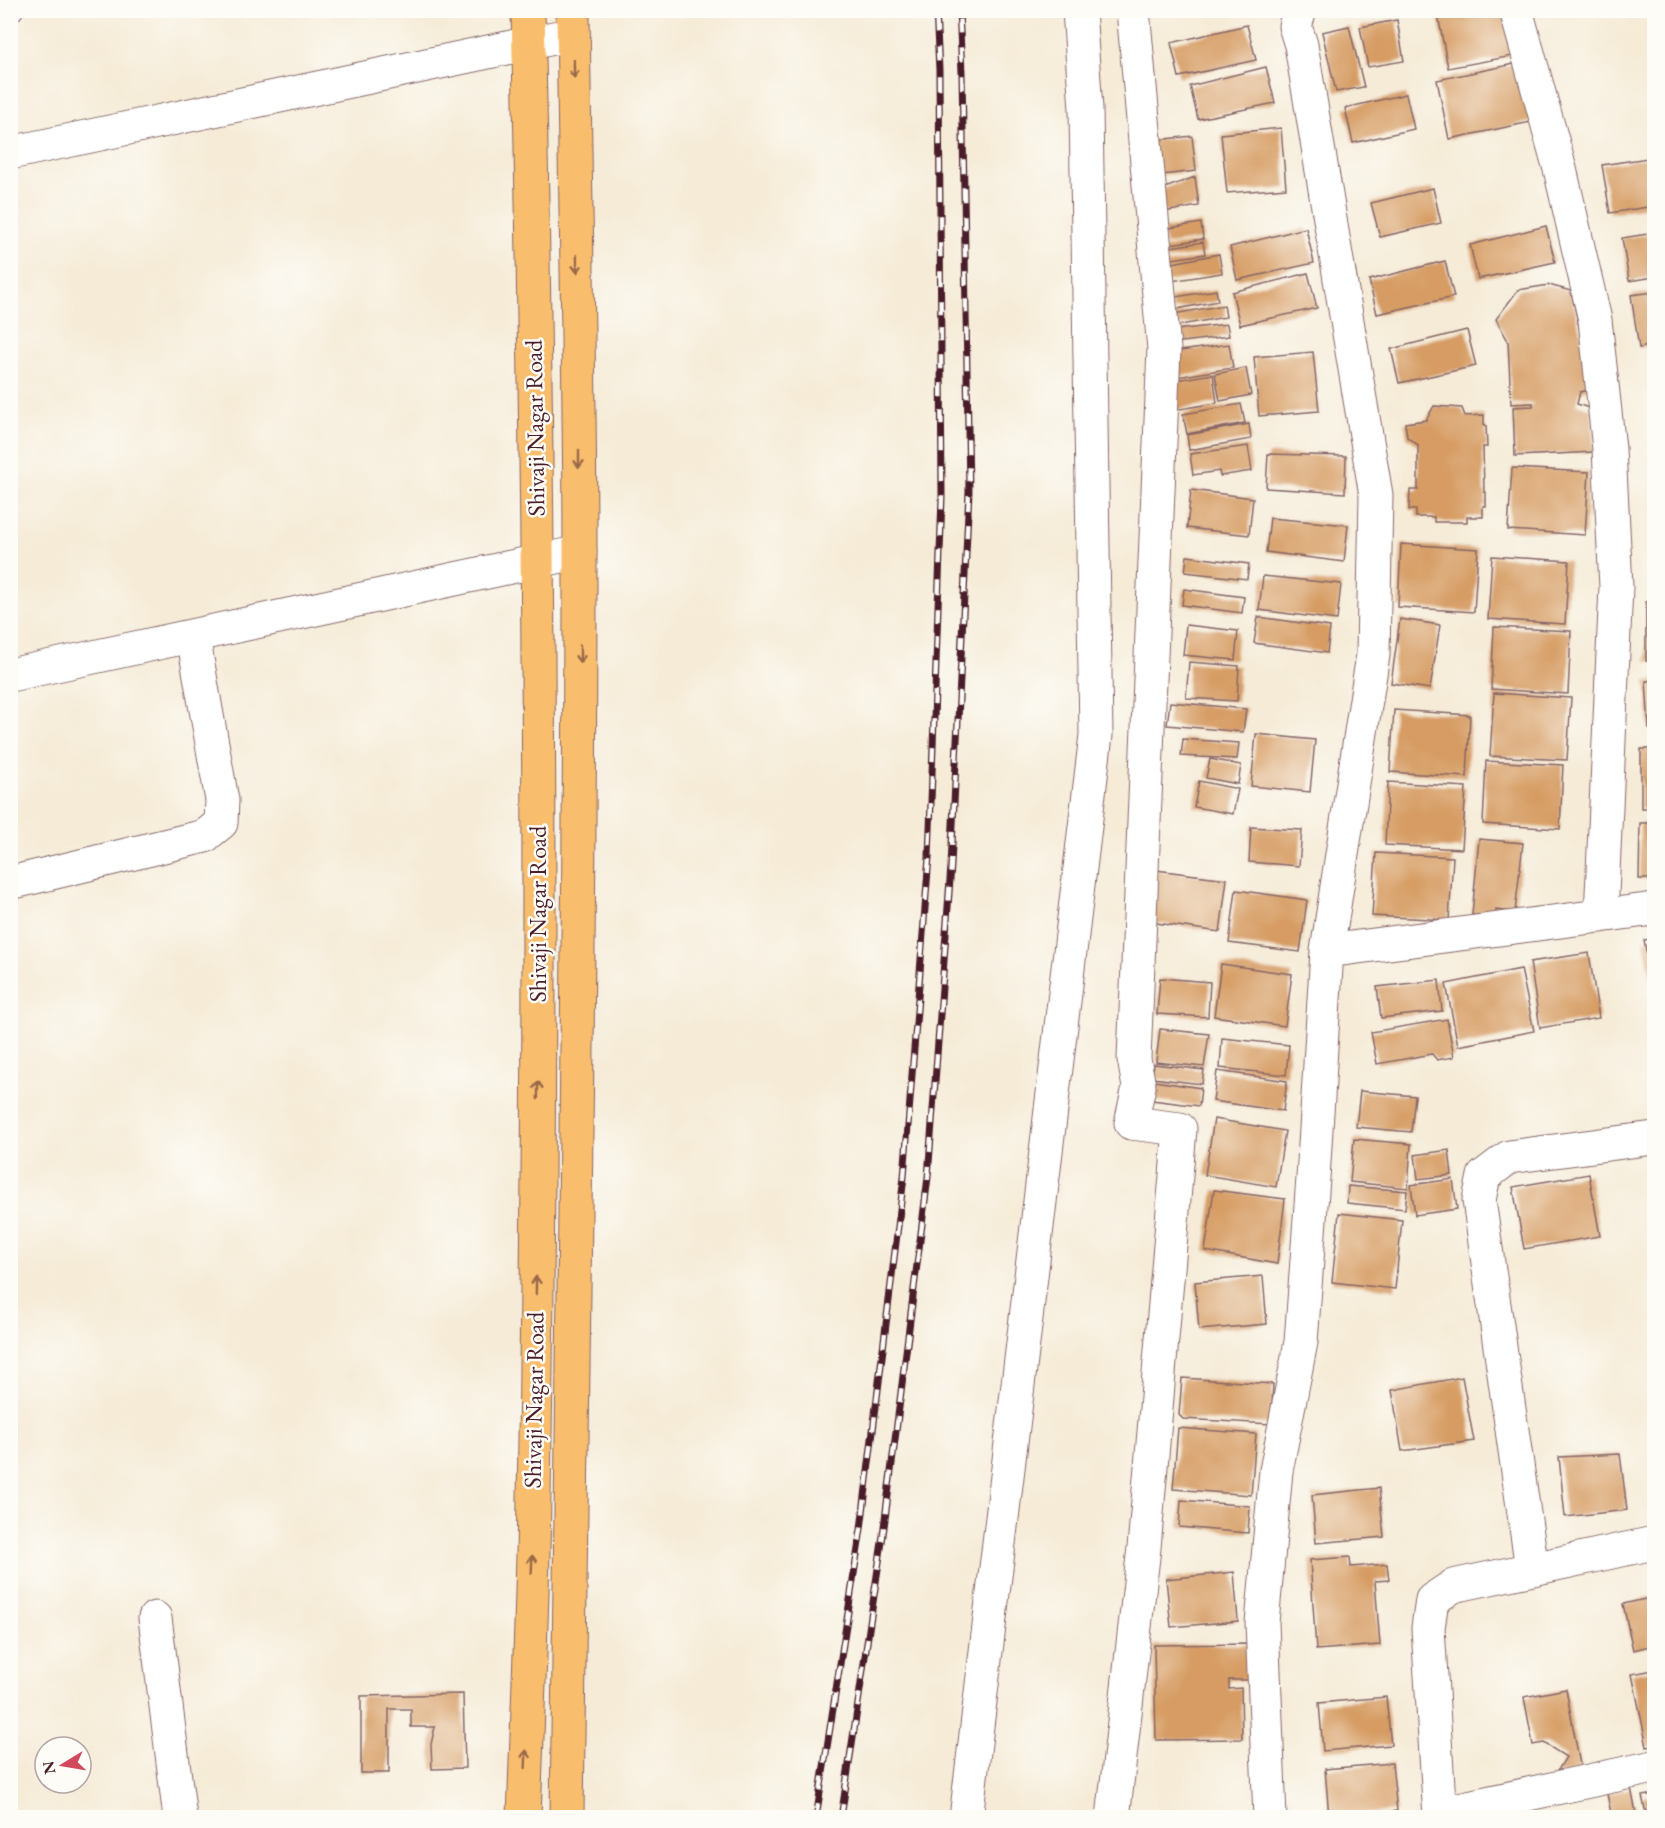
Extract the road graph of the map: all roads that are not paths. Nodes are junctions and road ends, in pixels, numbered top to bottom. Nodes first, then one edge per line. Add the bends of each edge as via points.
1 (528, 10) edge
2 (1079, 10) edge
3 (1133, 10) edge
4 (1300, 10) edge
5 (1516, 10) edge
6 (573, 22) edge
7 (529, 42) junction
8 (10, 153) edge
9 (580, 552) junction
10 (537, 561) junction
11 (193, 636) junction
12 (10, 675) edge
13 (10, 883) edge
14 (1654, 909) edge
15 (1601, 916) junction
16 (1327, 951) junction
17 (1654, 1138) edge
18 (1654, 1543) edge
19 (1532, 1569) junction
20 (155, 1617) dead end
21 (1654, 1767) edge
22 (1440, 1815) edge
23 (180, 1818) edge
24 (524, 1818) edge
25 (567, 1818) edge
26 (966, 1818) edge
27 (1113, 1818) edge
28 (1270, 1818) edge

1 - 7 main road, Shivaji Nagar Road
2 - 26 street via 1086,109 1096,735
3 - 27 street via 1164,349 1134,1059 1139,1087 1131,1123 1180,1129 1144,1548
4 - 16 street via 1295,26 1376,495 1373,655
5 - 15 street via 1560,169 1595,320 1609,449 1616,587
6 - 7 street
6 -> 9 main road, Shivaji Nagar Road
7 - 8 street
7 - 10 main road, Shivaji Nagar Road
9 - 10 street
9 -> 25 main road, Shivaji Nagar Road
10 - 11 street
24 -> 10 main road, Shivaji Nagar Road via 532,1556 539,1026
11 - 12 street
11 - 13 street via 222,800 221,823 205,836
14 - 15 street
15 - 16 street
16 - 28 street via 1301,1342 1276,1471 1262,1623
17 - 19 street via 1509,1157 1484,1176 1479,1200
18 - 19 street
19 - 22 street via 1453,1586 1432,1600 1428,1628
20 - 23 street
21 - 22 street

